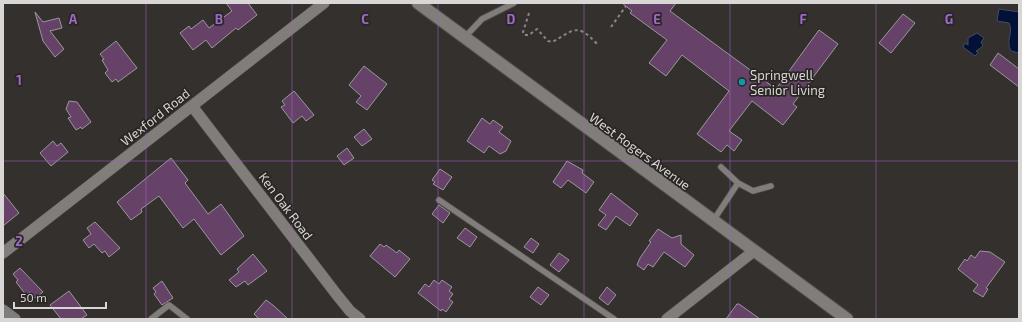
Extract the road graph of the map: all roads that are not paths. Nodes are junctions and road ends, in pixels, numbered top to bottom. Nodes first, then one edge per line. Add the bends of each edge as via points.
1 (324, 3) edge
2 (418, 3) edge
3 (513, 4) edge
4 (464, 38) junction
5 (192, 106) junction
6 (721, 167) dead end
7 (738, 183) junction
8 (771, 186) dead end
9 (439, 200) dead end
10 (713, 222) junction
11 (754, 252) junction
12 (3, 253) edge
13 (3, 310) edge
14 (15, 319) edge
15 (151, 319) edge
16 (188, 319) edge
17 (360, 319) edge
18 (614, 319) edge
19 (667, 319) edge
20 (847, 319) edge

1 - 5 street, Wexford Road
2 - 4 street, West Rogers Avenue
3 - 4 lane via 482,19
4 - 10 street, West Rogers Avenue
5 - 12 street, Wexford Road
5 - 17 street, Ken Oak Road via 337,295
6 - 7 lane
7 - 8 lane via 753,191
7 - 10 lane
9 - 18 lane
10 - 11 street, West Rogers Avenue
11 - 19 street
11 - 20 street, West Rogers Avenue
13 - 14 street
15 - 16 lane via 168,305

